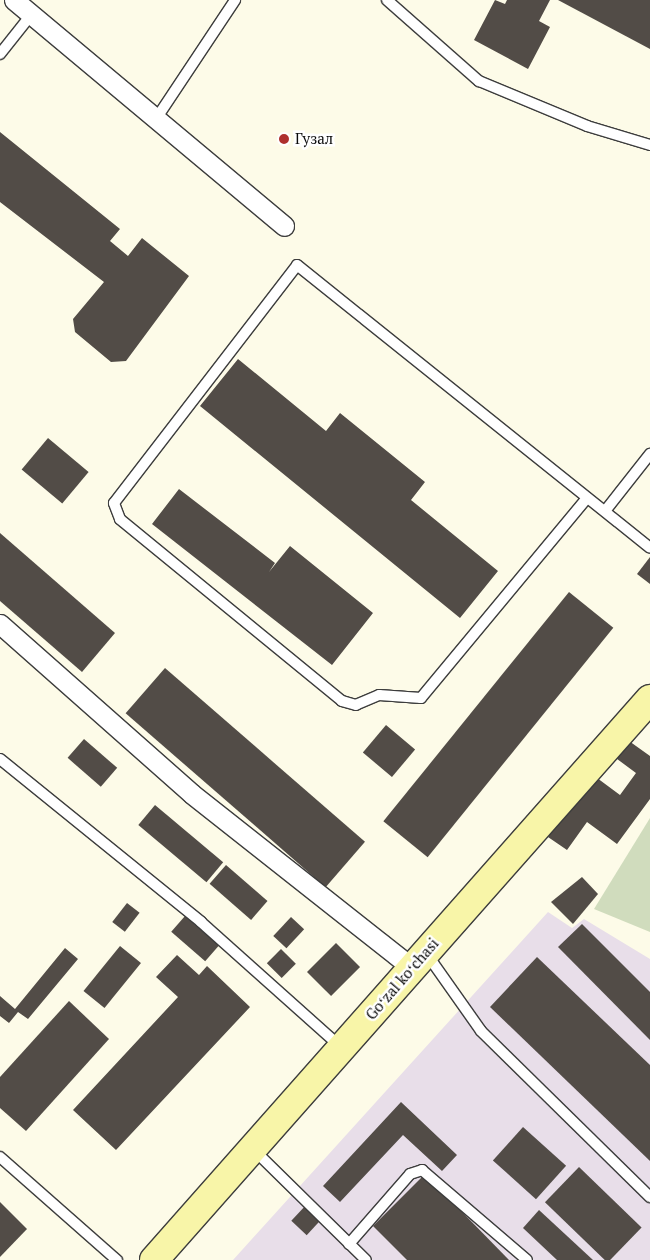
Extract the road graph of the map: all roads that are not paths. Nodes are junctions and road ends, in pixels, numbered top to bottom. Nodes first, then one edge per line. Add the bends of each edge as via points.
1 (14, 0) edge
2 (235, 0) edge
3 (387, 0) edge
4 (31, 14) junction
5 (0, 54) edge
6 (156, 119) junction
7 (650, 145) edge
8 (284, 226) dead end
9 (650, 454) edge
10 (587, 498) junction
11 (604, 511) junction
12 (650, 548) edge
13 (0, 624) edge
14 (650, 698) edge
15 (0, 758) edge
16 (419, 960) junction
17 (341, 1048) junction
18 (253, 1148) junction
19 (0, 1157) edge
20 (650, 1197) edge
21 (349, 1244) junction
22 (117, 1260) edge
23 (154, 1260) edge
24 (366, 1260) edge
25 (527, 1260) edge

1 - 4 street
2 - 6 lane
3 - 7 lane via 479,81 587,126
4 - 5 lane
4 - 6 street
6 - 8 street
9 - 11 lane
10 - 10 lane via 421,698 379,695 356,705 342,701 128,525 114,503 297,265
10 - 11 lane
11 - 12 lane
13 - 16 street via 192,794
14 - 16 street, Goʻzal koʻchasi
15 - 17 lane via 202,922
16 - 17 street, Goʻzal koʻchasi
16 - 20 lane via 481,1031
17 - 18 street, Goʻzal koʻchasi
18 - 21 lane
18 - 23 street, Goʻzal koʻchasi
19 - 22 lane
21 - 24 lane
21 - 25 lane via 410,1174 422,1170

